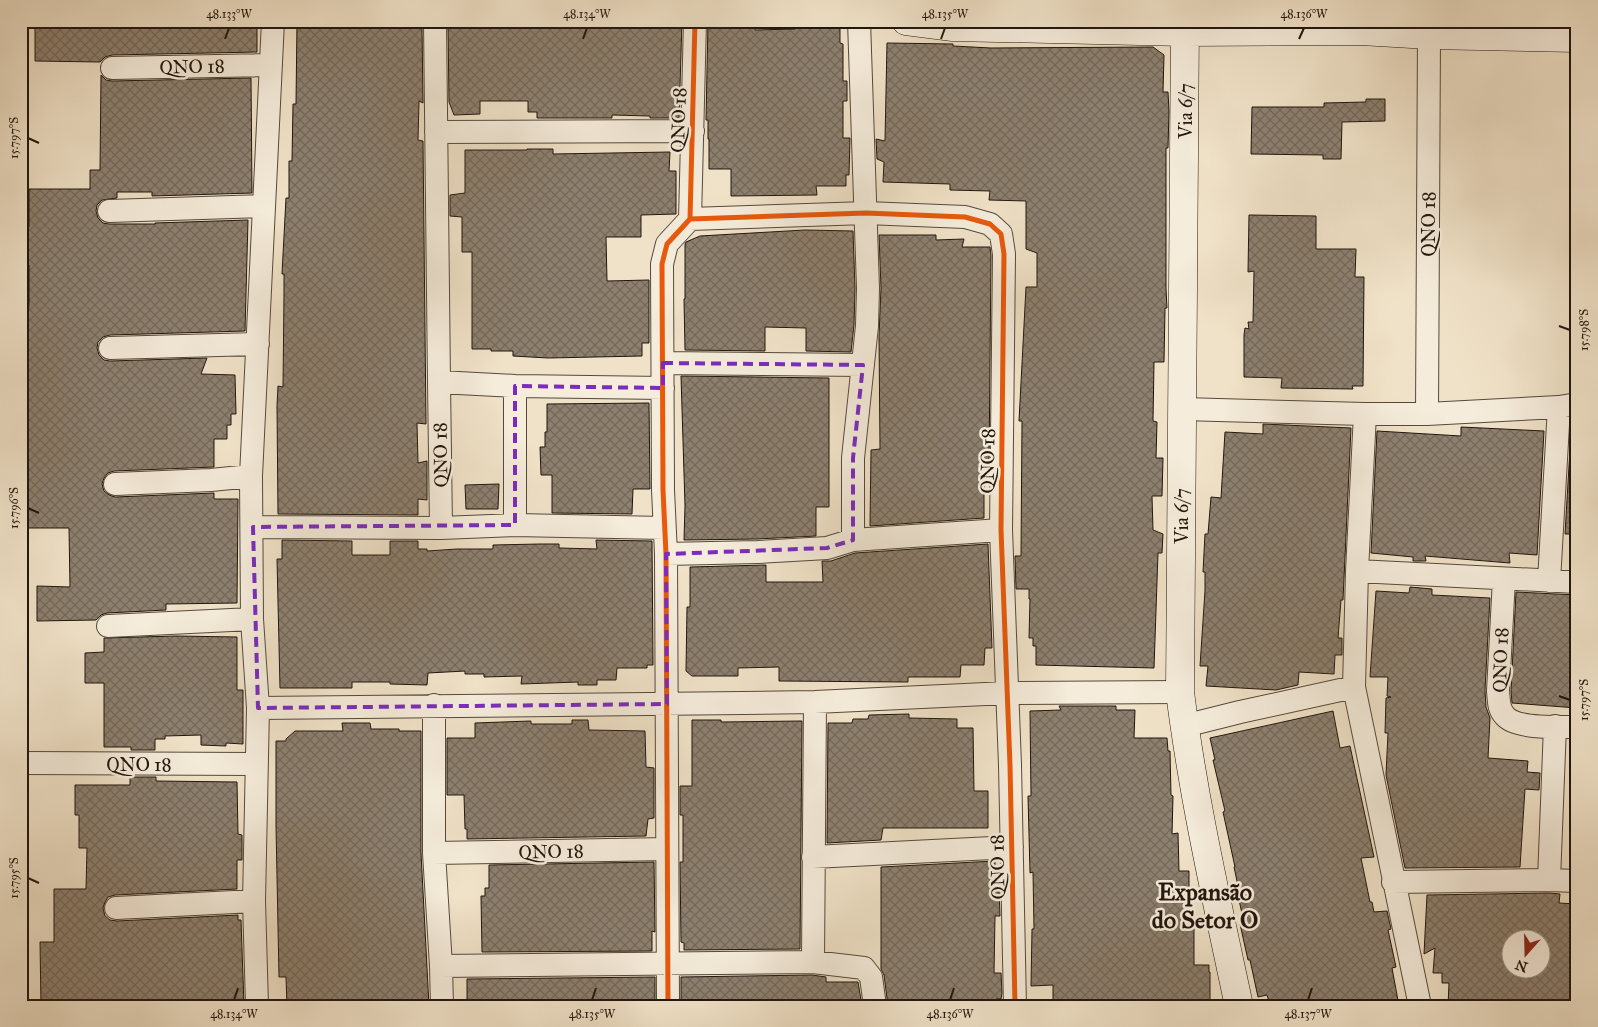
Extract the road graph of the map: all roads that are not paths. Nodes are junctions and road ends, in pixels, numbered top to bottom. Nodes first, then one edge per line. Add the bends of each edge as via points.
1 (273, 21) edge
2 (435, 21) edge
3 (695, 21) edge
4 (859, 21) edge
5 (906, 21) edge
6 (953, 24) edge
7 (1361, 26) edge
8 (1185, 27) edge
9 (1429, 35) junction
10 (1577, 38) edge
11 (271, 65) junction
12 (112, 68) dead end
13 (693, 130) junction
14 (436, 132) junction
15 (263, 206) junction
16 (109, 211) dead end
17 (866, 213) junction
18 (690, 219) junction
19 (258, 344) junction
20 (110, 348) dead end
21 (663, 363) junction
22 (863, 365) junction
23 (440, 382) junction
24 (515, 386) junction
25 (663, 388) junction
26 (1568, 406) edge
27 (1182, 409) junction
28 (1365, 414) junction
29 (1427, 414) junction
30 (252, 476) junction
31 (115, 484) dead end
32 (515, 526) junction
33 (253, 528) junction
34 (441, 528) junction
35 (664, 528) junction
36 (1001, 530) junction
37 (853, 540) junction
38 (666, 554) junction
39 (1357, 572) junction
40 (1504, 579) junction
41 (1549, 580) junction
42 (1577, 582) edge
43 (252, 619) junction
44 (108, 626) dead end
45 (1354, 687) junction
46 (1180, 692) junction
47 (1007, 693) junction
48 (815, 702) junction
49 (666, 704) junction
50 (434, 705) junction
51 (258, 708) junction
52 (1184, 726) junction
53 (1566, 727) edge
54 (21, 763) edge
55 (256, 764) junction
56 (667, 848) junction
57 (1012, 848) junction
58 (434, 853) junction
59 (813, 857) junction
60 (1549, 880) junction
61 (1577, 881) edge
62 (1393, 882) junction
63 (254, 901) junction
64 (116, 908) dead end
65 (813, 962) junction
66 (669, 963) junction
67 (441, 966) junction
68 (257, 1006) edge
69 (442, 1006) edge
70 (668, 1006) edge
71 (874, 1006) edge
72 (1015, 1006) edge
73 (1238, 1006) edge
74 (1420, 1006) edge

1 - 11 street
2 - 14 street, QNO 18
3 - 13 street, QNO 18
4 - 17 street
5 - 6 street
6 - 8 street
7 - 8 street
7 - 9 street
8 - 27 street, Via 6/7
9 - 10 street
9 - 29 street, QNO 18
11 - 12 street, QNO 18
11 - 15 street
13 - 14 street, QNO 18
13 - 18 street, QNO 18
14 - 23 street, QNO 18
15 - 16 street
15 - 19 street
17 - 18 street, QNO 18
17 - 22 street via 868,288
17 - 36 street, QNO 18 via 964,217 990,224 1001,234 1004,254
18 - 21 street via 667,244 662,264
19 - 20 street
19 - 30 street
21 - 22 street
21 - 25 street
22 - 37 street via 853,458
23 - 24 street
23 - 34 street, QNO 18
24 - 25 street
24 - 32 street
25 - 35 street
26 - 29 street
26 - 41 street
27 - 28 street
27 - 46 street, Via 6/7
28 - 29 street
28 - 39 street
30 - 31 street
30 - 33 street
32 - 34 street
32 - 35 street
33 - 34 street
33 - 43 street
35 - 38 street
36 - 37 street
36 - 47 street, QNO 18
37 - 38 street via 827,548
38 - 49 street
39 - 40 street
39 - 45 street
40 - 41 street
40 - 53 street, QNO 18 via 1499,707 1505,717 1518,724
41 - 42 street
43 - 44 street
43 - 51 street
45 - 52 street
45 - 62 street
46 - 47 street
46 - 52 street, Via 6/7
47 - 48 street
47 - 57 street, QNO 18
48 - 49 street
48 - 59 street
49 - 50 street
49 - 56 street
50 - 51 street
50 - 58 street
51 - 55 street
52 - 73 street, Via 6/7
53 - 60 street, QNO 18
54 - 55 street, QNO 18
55 - 63 street
56 - 58 street, QNO 18
56 - 66 street
57 - 59 street, QNO 18
57 - 72 street, QNO 18
58 - 67 street
59 - 65 street
60 - 61 street
60 - 62 street
62 - 74 street
63 - 64 street
63 - 68 street
65 - 66 street
65 - 71 street via 864,968 871,977
66 - 67 street
66 - 70 street
67 - 69 street

